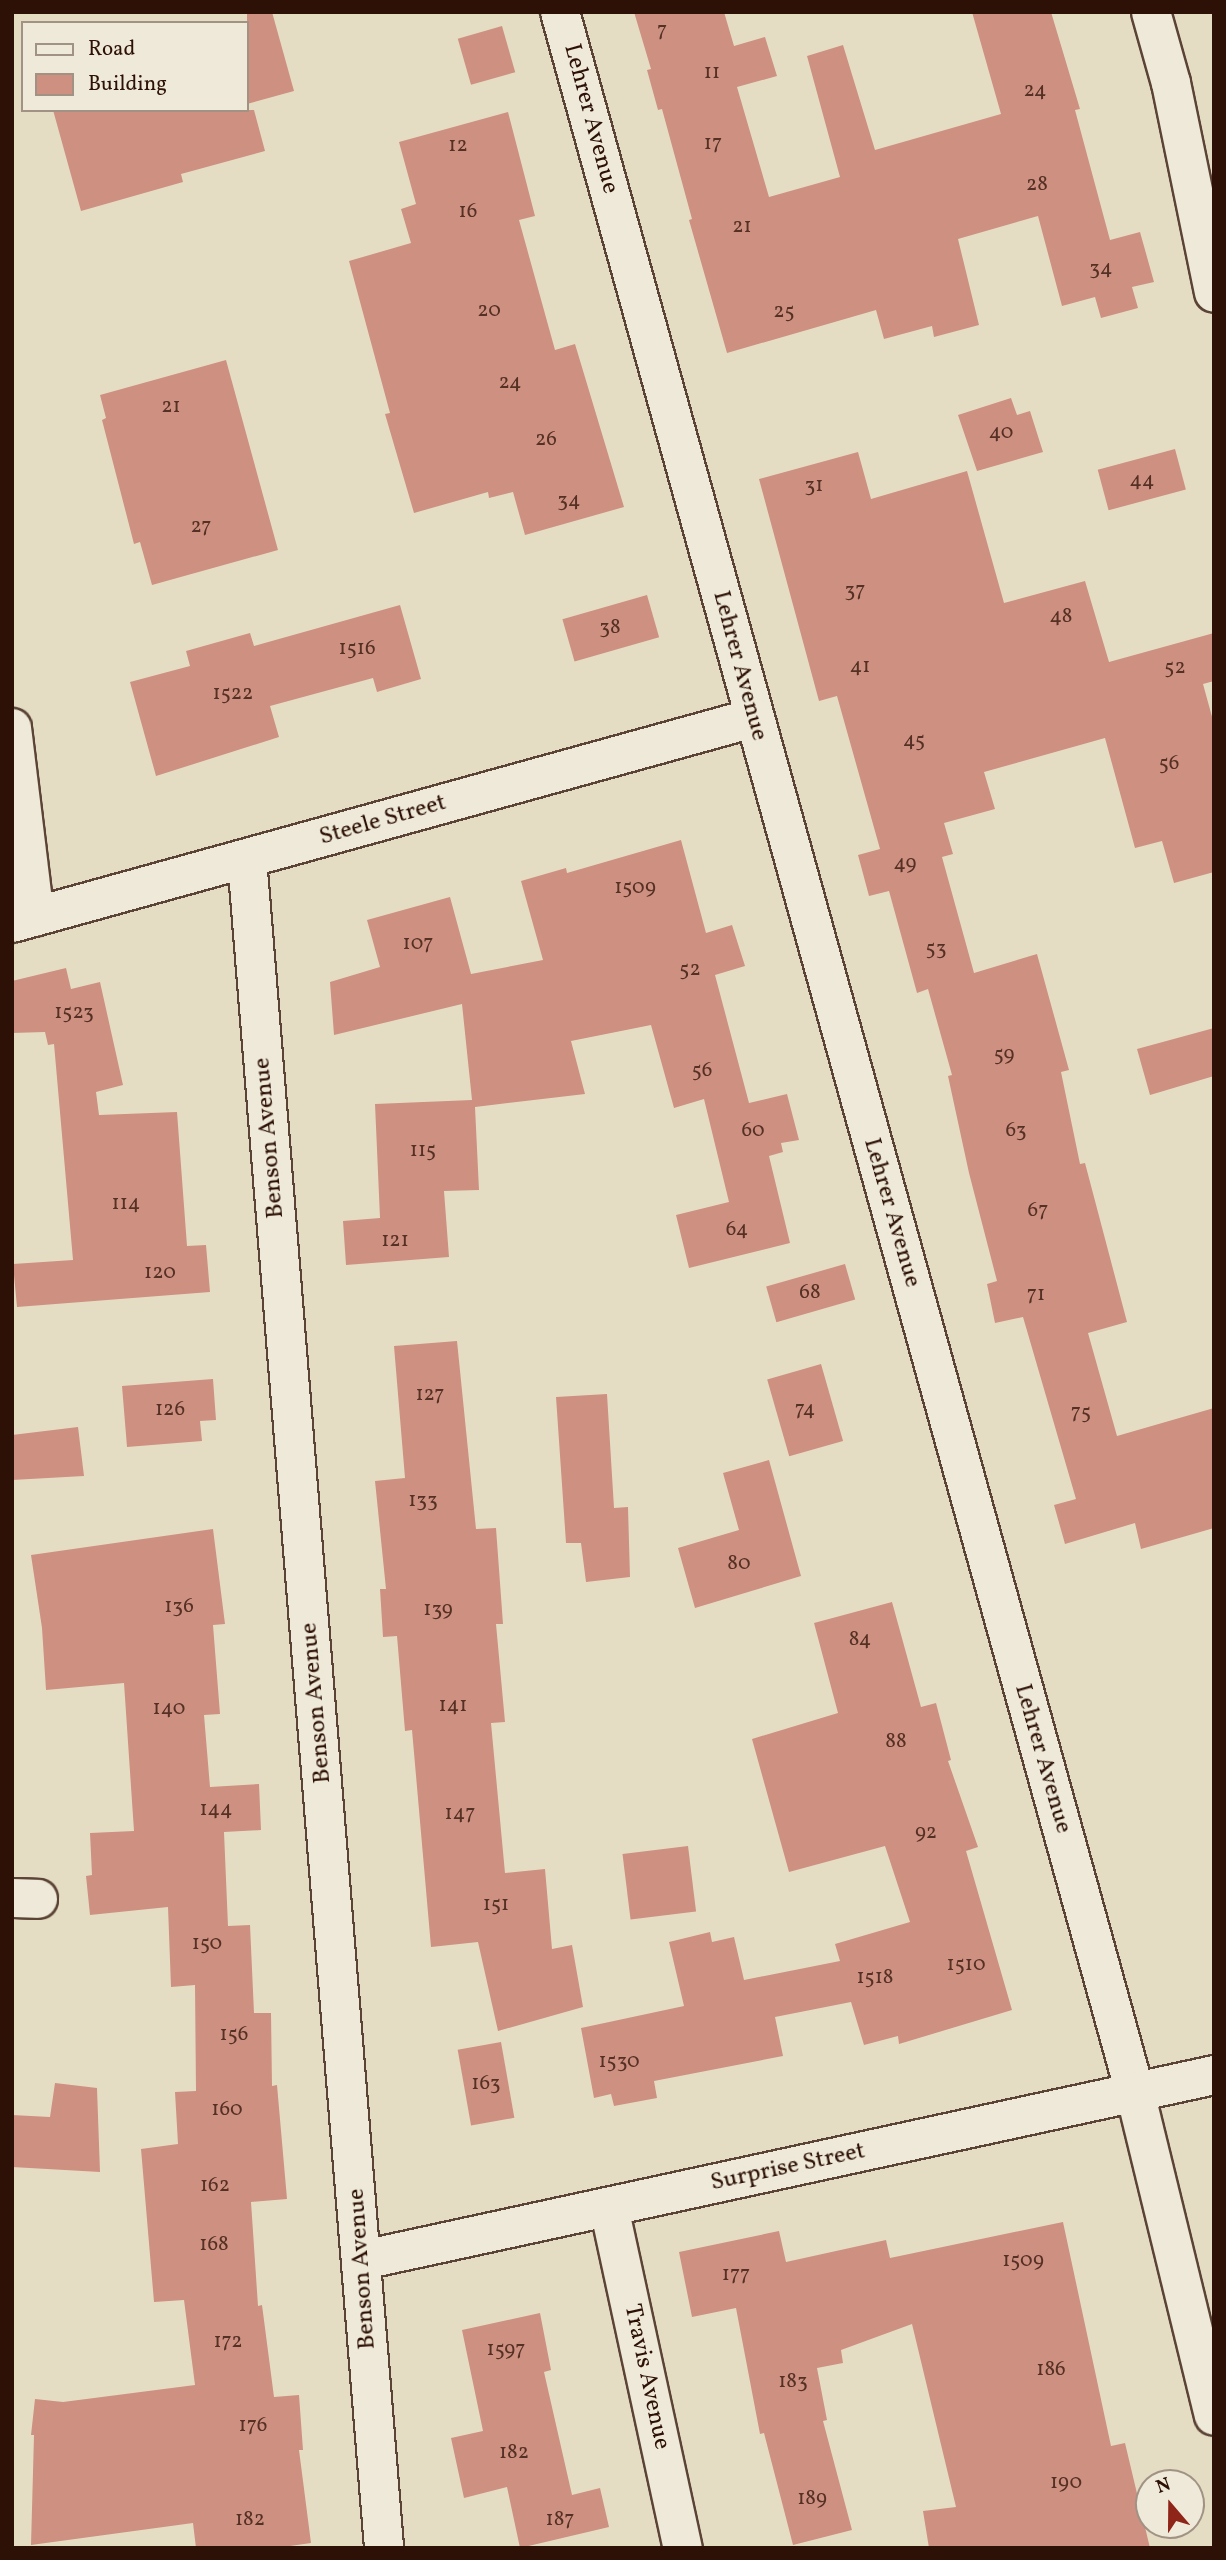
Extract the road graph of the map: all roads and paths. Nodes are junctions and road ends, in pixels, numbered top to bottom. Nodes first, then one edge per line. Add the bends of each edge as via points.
1 (561, 12) edge
2 (1151, 12) edge
3 (1214, 293) edge
4 (753, 719) junction
5 (12, 728) edge
6 (247, 859) junction
7 (23, 920) edge
8 (1214, 2075) edge
9 (1135, 2092) junction
10 (609, 2207) junction
11 (363, 2260) junction
12 (1214, 2415) edge
13 (384, 2548) edge
14 (683, 2548) edge

1 - 4 street, Lehrer Avenue
2 - 3 street via 1171,83
4 - 6 street, Steele Street
4 - 9 street, Lehrer Avenue
5 - 7 street
6 - 7 street, Steele Street
6 - 11 street, Benson Avenue
8 - 9 street, Surprise Street
9 - 10 street, Surprise Street
9 - 12 street, Lehrer Avenue
10 - 11 street, Surprise Street
10 - 14 street, Travis Avenue
11 - 13 street, Benson Avenue

